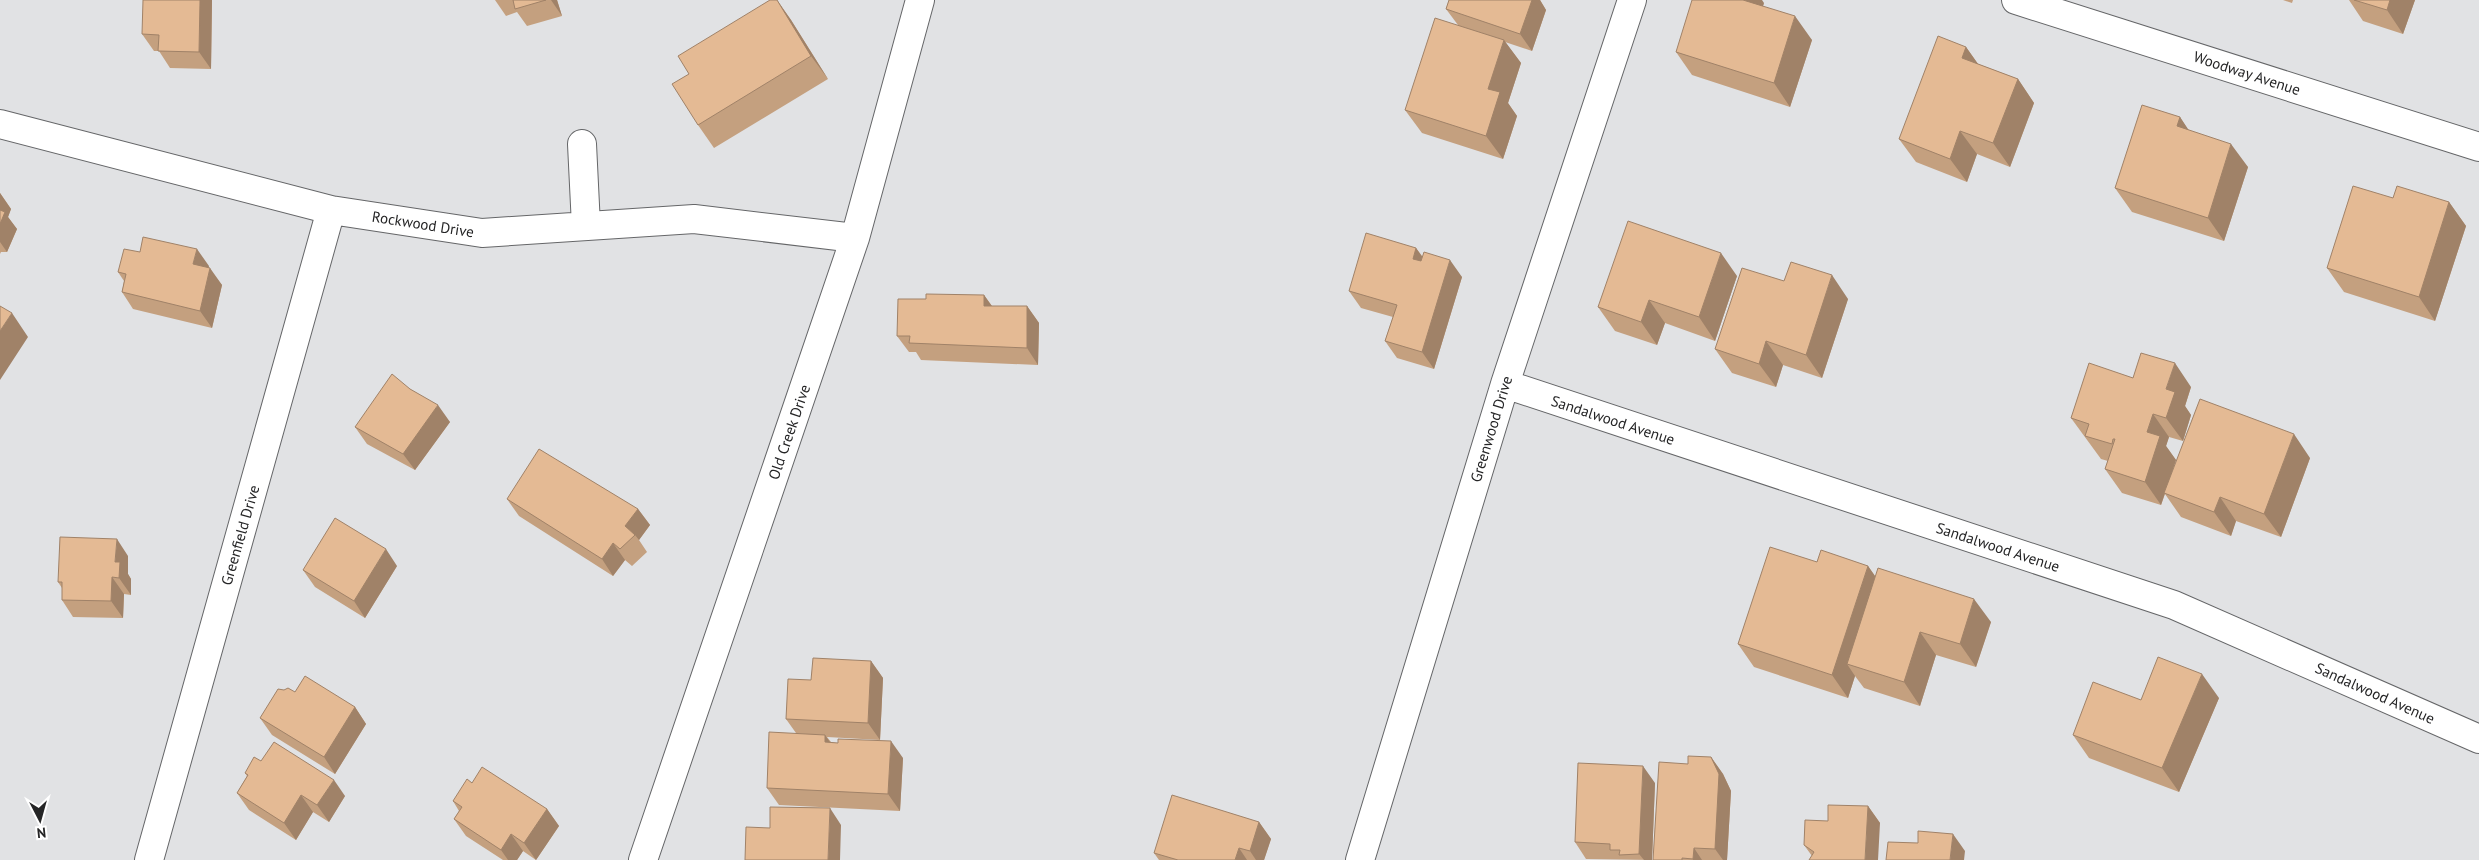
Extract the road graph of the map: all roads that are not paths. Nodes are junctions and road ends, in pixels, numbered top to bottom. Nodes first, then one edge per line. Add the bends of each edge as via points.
1 (920, 0) edge
2 (1632, 0) edge
3 (2016, 0) edge
4 (0, 124) edge
5 (582, 144) dead end
6 (2479, 147) edge
7 (331, 210) junction
8 (586, 226) junction
9 (855, 238) junction
10 (1505, 384) junction
11 (2479, 739) edge
12 (149, 860) edge
13 (643, 860) edge
14 (1360, 860) edge

1 - 9 street, Old Creek Drive
2 - 10 street, Greenwood Drive
3 - 6 street, Woodway Avenue
4 - 7 street, Rockwood Drive
5 - 8 street
7 - 8 street, Rockwood Drive via 482,233
7 - 12 street, Greenfield Drive
8 - 9 street, Rockwood Drive via 694,219
9 - 13 street, Old Creek Drive
10 - 11 street, Sandalwood Avenue via 2174,605
10 - 14 street, Greenwood Drive

